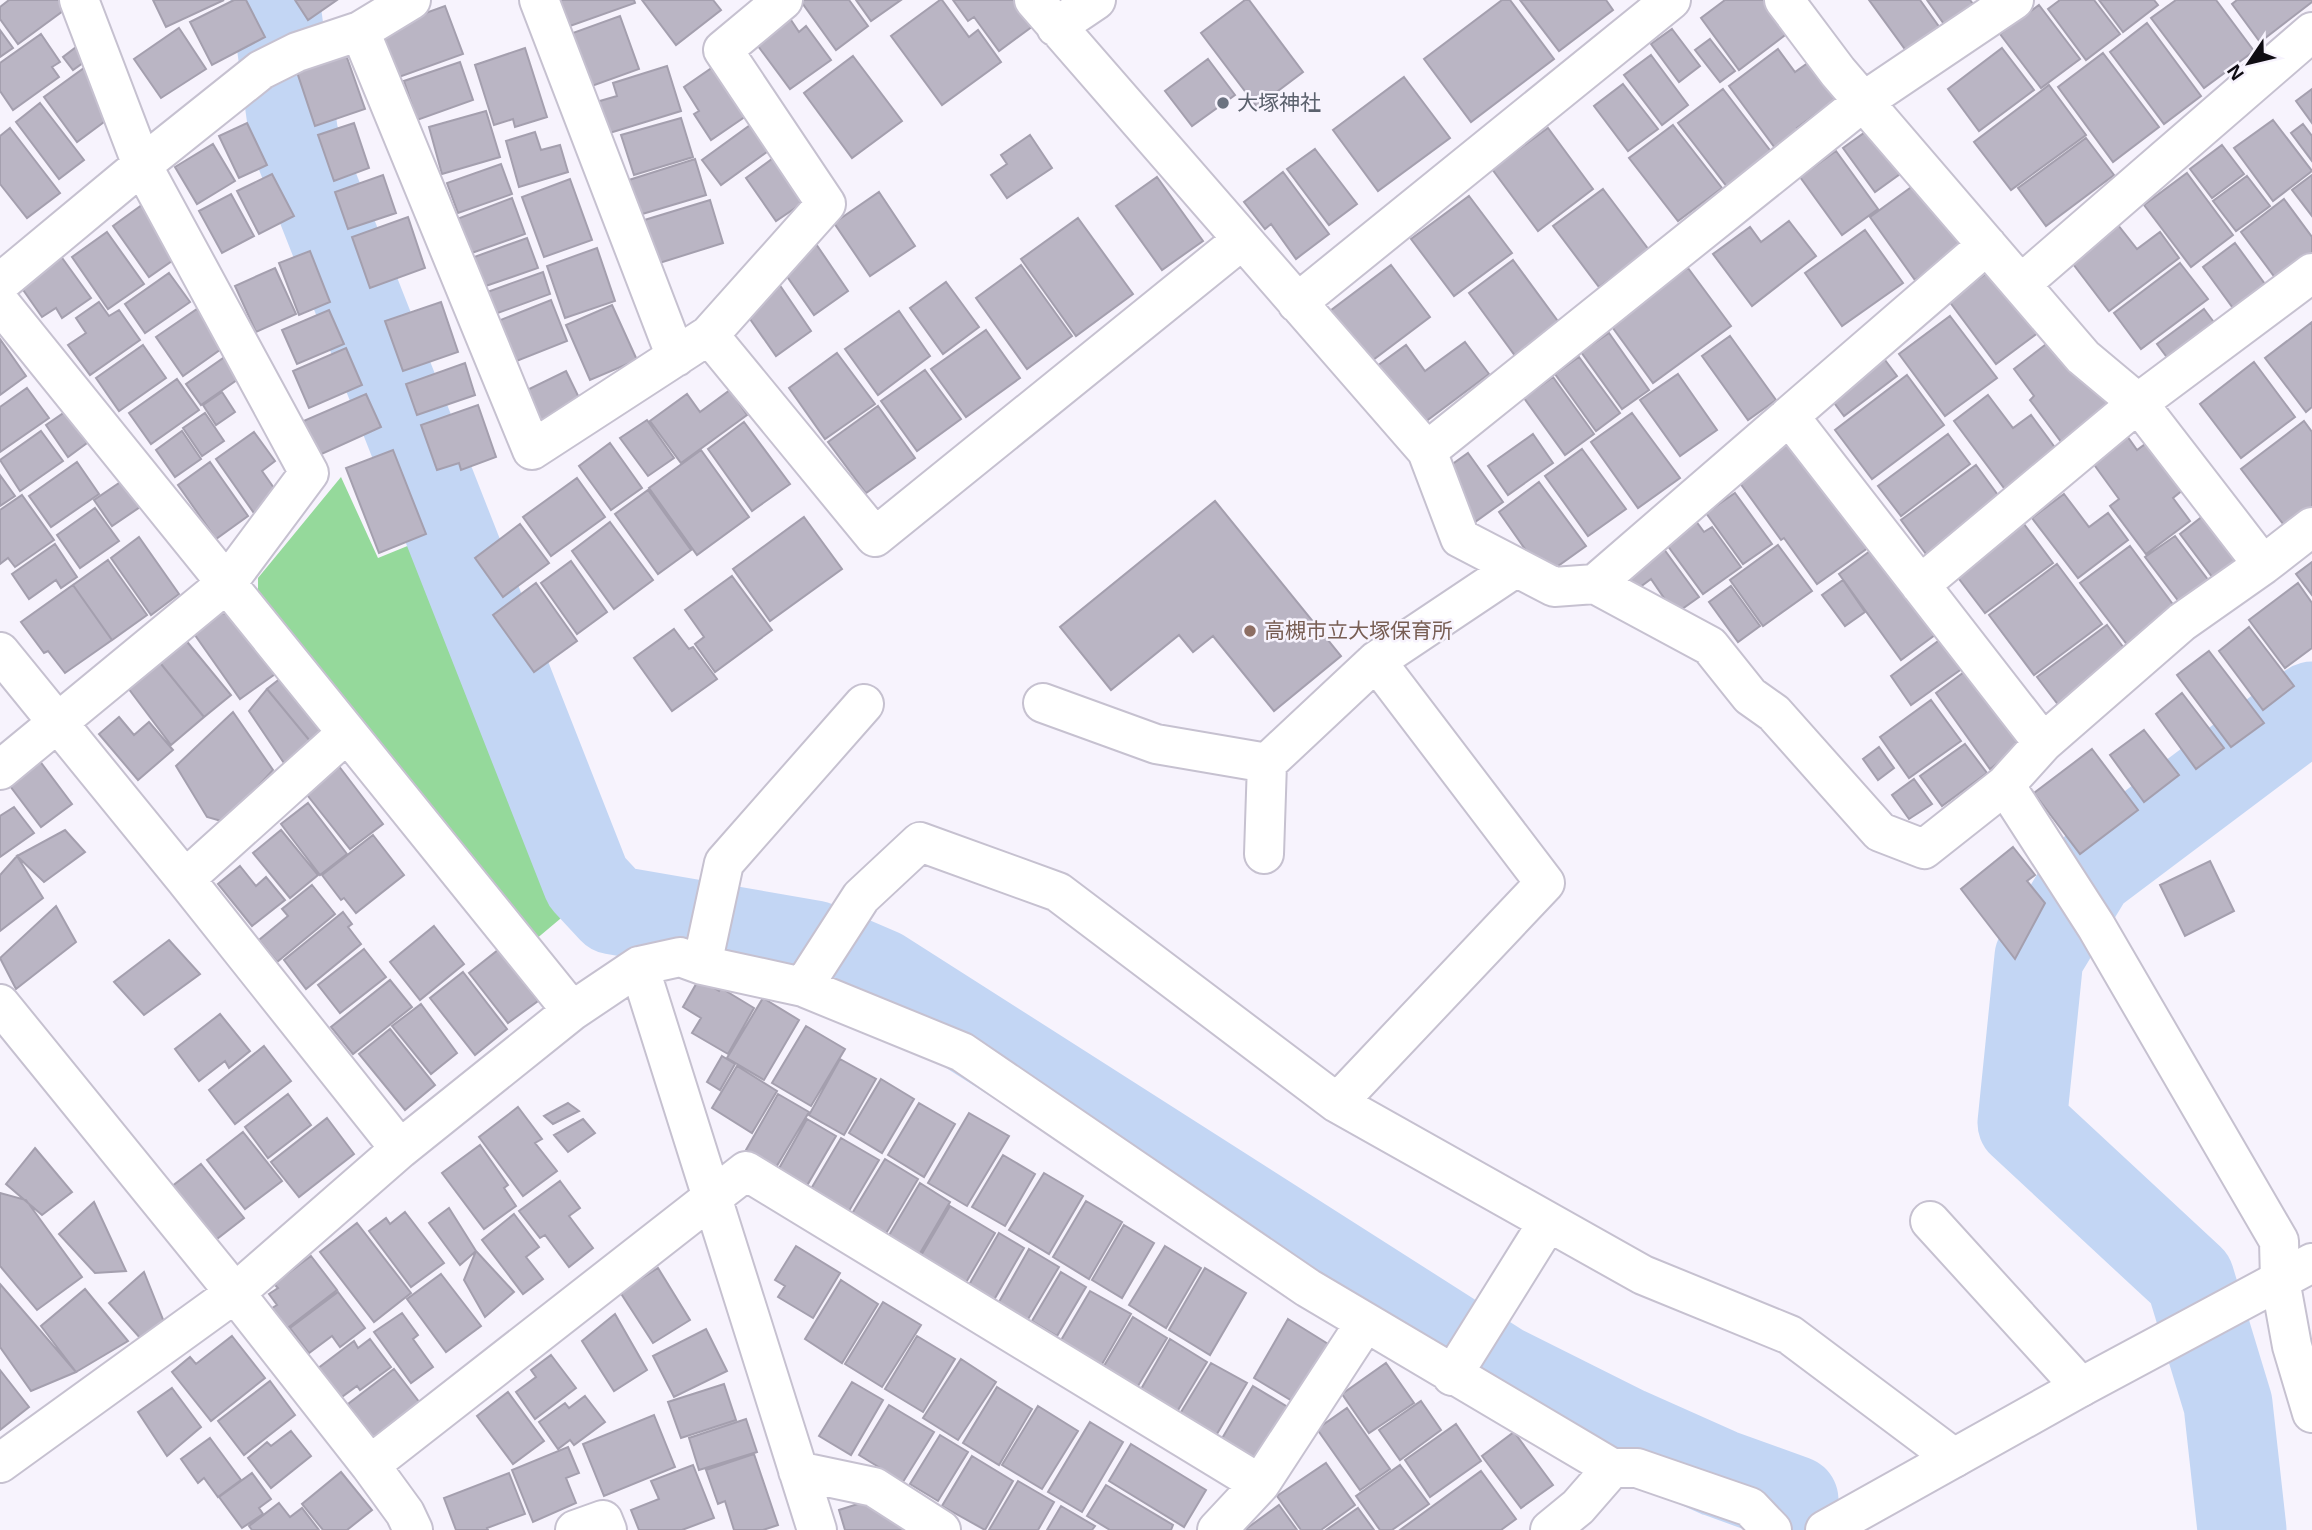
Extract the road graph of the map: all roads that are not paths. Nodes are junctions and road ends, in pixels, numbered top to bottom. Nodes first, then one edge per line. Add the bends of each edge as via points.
1 (79, 0) edge
2 (411, 0) edge
3 (540, 0) edge
4 (783, 0) edge
5 (1096, 0) edge
6 (1671, 0) edge
7 (1784, 0) edge
8 (2014, 0) edge
9 (1045, 14) edge
10 (359, 32) junction
11 (2312, 32) edge
12 (1864, 101) junction
13 (142, 165) junction
14 (1242, 240) junction
15 (1987, 245) junction
16 (2312, 273) edge
17 (0, 283) edge
18 (2021, 284) junction
19 (0, 303) edge
20 (1297, 303) junction
21 (709, 335) junction
22 (676, 357) junction
23 (2138, 403) junction
24 (1789, 416) junction
25 (1427, 451) junction
26 (2312, 527) edge
27 (2263, 565) junction
28 (1515, 568) junction
29 (227, 583) junction
30 (1595, 584) junction
31 (1920, 585) junction
32 (0, 652) edge
33 (1376, 661) junction
34 (1043, 703) dead end
35 (864, 705) dead end
36 (57, 721) junction
37 (347, 733) junction
38 (2043, 743) junction
39 (1266, 764) junction
40 (0, 770) edge
41 (2006, 785) junction
42 (1264, 854) dead end
43 (185, 879) junction
44 (708, 943) junction
45 (639, 966) junction
46 (803, 987) junction
47 (0, 1004) edge
48 (572, 1011) junction
49 (1337, 1104) junction
50 (401, 1149) junction
51 (711, 1200) junction
52 (1930, 1221) dead end
53 (1548, 1222) junction
54 (2296, 1272) edge
55 (235, 1293) junction
56 (1365, 1323) junction
57 (2302, 1344) edge
58 (1452, 1376) junction
59 (2081, 1387) junction
60 (2312, 1413) edge
61 (1954, 1458) junction
62 (0, 1462) edge
63 (370, 1465) junction
64 (1612, 1468) junction
65 (798, 1471) junction
66 (1259, 1484) junction
67 (413, 1530) edge
68 (575, 1530) edge
69 (607, 1530) edge
70 (817, 1530) edge
71 (942, 1530) edge
72 (1217, 1530) edge
73 (1550, 1530) edge
74 (1772, 1530) edge
75 (1825, 1530) edge

1 - 13 street
2 - 10 street
3 - 22 street
4 - 21 street via 723,50 826,204
5 - 9 street
6 - 20 street
7 - 12 street
8 - 12 street
9 - 14 street
10 - 13 street via 297,52 261,70
10 - 22 street via 531,450
11 - 18 street
12 - 15 street
12 - 25 street
13 - 17 street
13 - 29 street via 309,473
14 - 20 street
14 - 21 street via 875,537
15 - 18 street
15 - 24 street
16 - 23 street
18 - 23 street via 2083,357
19 - 29 street
20 - 25 street
21 - 22 street
23 - 27 street
23 - 31 street
24 - 30 street
24 - 31 street
25 - 28 street via 1460,538
26 - 27 street
27 - 38 street via 2182,622
28 - 30 street via 1553,587
28 - 33 street
29 - 36 street
29 - 37 street
30 - 41 street via 1710,646 1750,696 1774,713 1880,832 1924,849
31 - 38 street
32 - 36 street
33 - 39 street
33 - 49 street via 1545,883
34 - 39 street via 1156,744
35 - 44 street via 723,863
36 - 40 street
36 - 43 street
37 - 43 street
37 - 48 street
38 - 41 street
39 - 42 street
41 - 54 street via 2096,926
43 - 50 street
44 - 45 street via 680,957
44 - 46 street
45 - 48 street
45 - 51 street
46 - 49 street via 861,897 920,842 1058,892
46 - 56 street via 962,1052 1308,1289
47 - 55 street
48 - 50 street
49 - 53 street
50 - 55 street
51 - 63 street
51 - 65 street
51 - 66 street via 746,1171
52 - 59 street
53 - 58 street
53 - 61 street via 1643,1275 1790,1335
54 - 57 street
54 - 59 street
55 - 62 street
55 - 63 street
56 - 58 street
56 - 66 street
57 - 60 street
58 - 64 street
59 - 61 street
61 - 75 street
63 - 67 street
64 - 73 street via 1578,1507
64 - 74 street via 1637,1468 1750,1507
65 - 70 street
65 - 71 street via 874,1487
66 - 72 street
68 - 69 street via 603,1520

